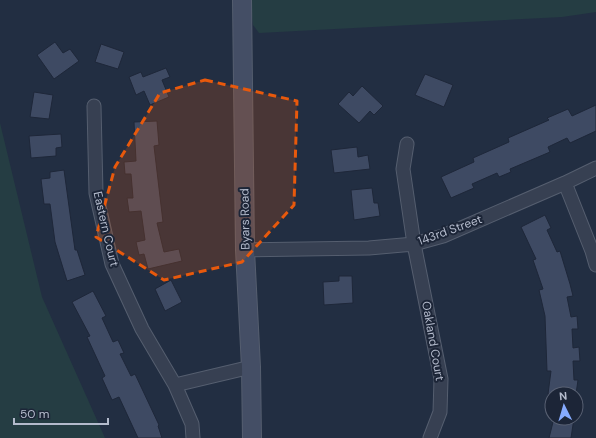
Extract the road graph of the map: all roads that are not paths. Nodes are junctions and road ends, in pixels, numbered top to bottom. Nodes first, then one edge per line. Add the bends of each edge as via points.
1 (242, 0) edge
2 (94, 106) dead end
3 (407, 144) dead end
4 (596, 168) edge
5 (565, 183) junction
6 (414, 244) junction
7 (245, 250) junction
8 (596, 265) edge
9 (250, 367) junction
10 (175, 385) junction
11 (193, 438) edge
12 (252, 438) edge
13 (430, 438) edge

1 - 7 street, Byars Road
2 - 10 street, Eastern Court via 96,194 112,264 142,329
3 - 6 street, Oakland Court via 403,168
4 - 5 street, 143rd Street
5 - 6 street, 143rd Street via 443,236
5 - 8 street
6 - 7 street, 143rd Street via 369,248
6 - 13 street, Oakland Court via 441,379 440,412
7 - 9 street, Byars Road
9 - 10 street
9 - 12 street, Byars Road
10 - 11 street, Eastern Court via 192,424

